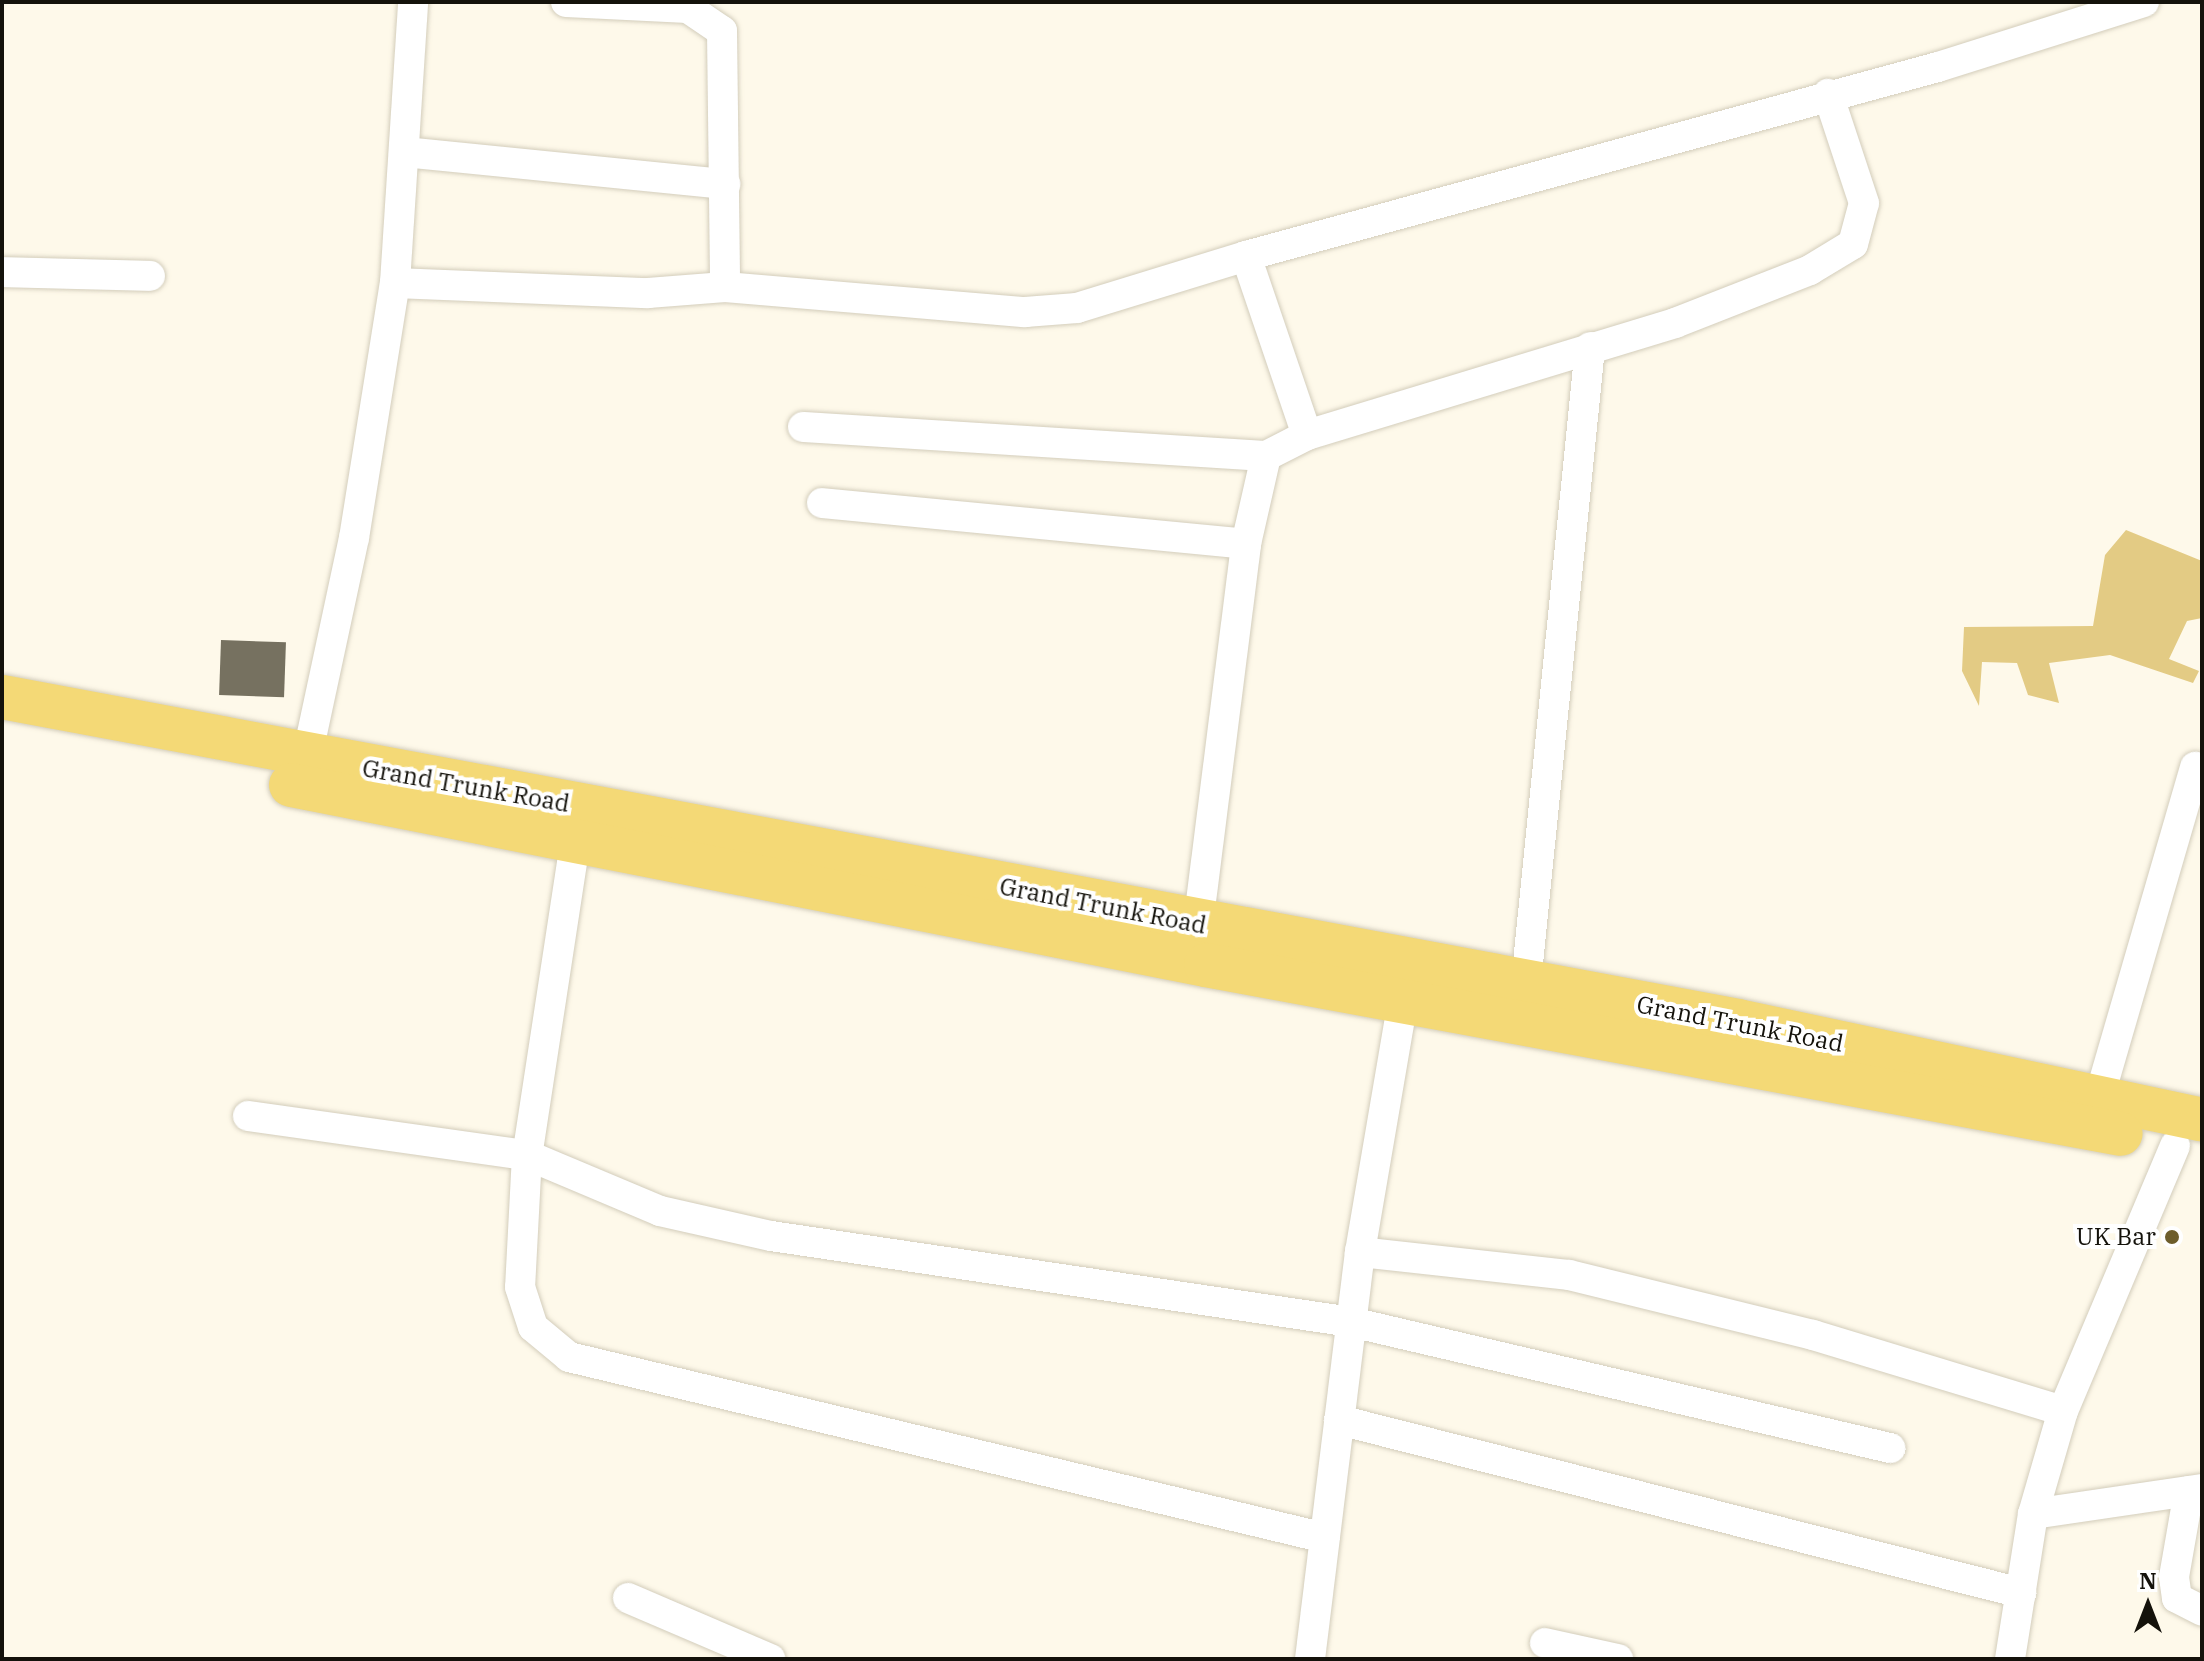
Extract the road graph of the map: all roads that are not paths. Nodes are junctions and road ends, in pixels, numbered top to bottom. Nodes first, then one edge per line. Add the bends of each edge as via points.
1 (413, 2) edge
2 (566, 2) edge
3 (2144, 2) edge
4 (1828, 94) junction
5 (404, 152) junction
6 (725, 184) junction
7 (1246, 256) junction
8 (2, 272) edge
9 (150, 276) dead end
10 (395, 283) junction
11 (725, 287) junction
12 (1590, 347) junction
13 (803, 427) dead end
14 (1307, 435) junction
15 (1266, 456) junction
16 (822, 503) dead end
17 (1246, 544) junction
18 (2, 697) edge
19 (2, 727) edge
20 (307, 757) junction
21 (2195, 767) dead end
22 (575, 843) junction
23 (1198, 925) junction
24 (1526, 983) junction
25 (1403, 1001) junction
26 (2099, 1098) junction
27 (248, 1116) dead end
28 (2193, 1139) edge
29 (527, 1155) junction
30 (1360, 1252) junction
31 (1351, 1322) junction
32 (2063, 1411) junction
33 (1339, 1420) junction
34 (1890, 1448) dead end
35 (2196, 1490) edge
36 (2033, 1514) junction
37 (1325, 1538) junction
38 (2021, 1593) junction
39 (628, 1598) dead end
40 (2202, 1611) edge
41 (1545, 1643) dead end
42 (770, 1659) edge
43 (1310, 1659) edge
44 (1618, 1659) edge
45 (2010, 1659) edge

1 - 5 street
2 - 6 street via 688,8 722,31
3 - 4 street via 1938,67
4 - 7 street
4 - 12 street via 1864,203 1853,244 1759,291
5 - 6 street
5 - 10 street
6 - 11 street
7 - 11 street via 1077,308 1025,312
7 - 14 street
8 - 9 street
10 - 11 street via 648,293
10 - 20 street via 354,538
12 - 14 street via 1457,386 1380,417
12 - 24 street
13 - 15 street
14 - 15 street
15 - 17 street
16 - 17 street
17 - 23 street
18 - 20 main road, Grand Trunk Road
19 - 22 main road, Grand Trunk Road
20 - 23 main road, Grand Trunk Road
21 - 26 street
22 - 25 main road, Grand Trunk Road
22 - 29 street
23 - 24 main road, Grand Trunk Road
24 - 26 main road, Grand Trunk Road
25 - 28 main road, Grand Trunk Road
25 - 30 street
26 - 28 main road, Grand Trunk Road
27 - 29 street
28 - 32 street
29 - 31 street via 660,1211 771,1236
29 - 37 street via 520,1287 533,1327 569,1357
30 - 31 street
30 - 32 street via 1569,1275 1813,1335
31 - 33 street
31 - 34 street
32 - 36 street
33 - 37 street
33 - 38 street
35 - 36 street
35 - 40 street via 2174,1577 2177,1598
36 - 38 street
37 - 43 street
38 - 45 street
39 - 42 street
41 - 44 street

